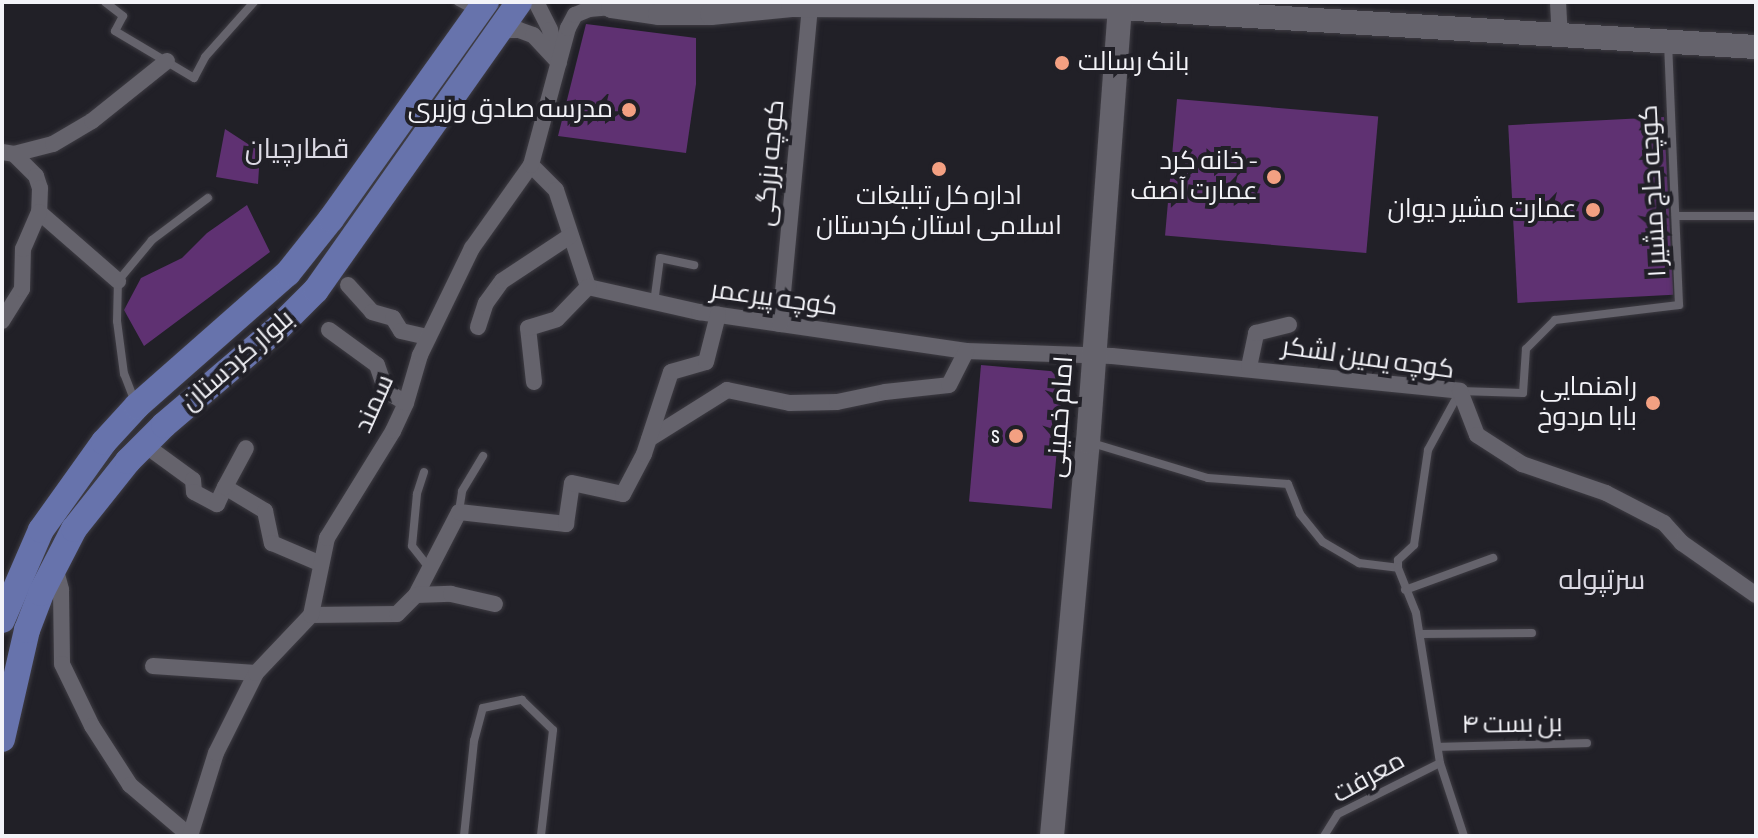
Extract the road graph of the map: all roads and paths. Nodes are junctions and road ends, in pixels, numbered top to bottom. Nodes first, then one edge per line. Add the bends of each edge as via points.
1 (105, 2) edge
2 (254, 2) edge
3 (519, 2) edge
4 (536, 2) edge
5 (1558, 2) edge
6 (474, 5) edge
7 (607, 5) edge
8 (798, 5) edge
9 (1120, 5) edge
10 (1170, 7) edge
11 (501, 30) junction
12 (1560, 35) junction
13 (1668, 42) junction
14 (1756, 47) edge
15 (167, 61) junction
16 (559, 63) junction
17 (8, 153) edge
18 (531, 165) junction
19 (208, 198) dead end
20 (39, 212) junction
21 (1676, 216) junction
22 (1756, 216) edge
23 (570, 236) junction
24 (694, 265) dead end
25 (118, 281) junction
26 (348, 285) dead end
27 (588, 287) junction
28 (654, 304) junction
29 (718, 315) junction
30 (2, 321) edge
31 (780, 324) junction
32 (1289, 325) dead end
33 (478, 327) dead end
34 (329, 330) dead end
35 (428, 337) junction
36 (966, 351) junction
37 (1094, 355) junction
38 (1249, 367) junction
39 (534, 382) dead end
40 (1460, 391) junction
41 (406, 403) junction
42 (137, 406) junction
43 (649, 439) junction
44 (1088, 442) junction
45 (145, 445) junction
46 (246, 448) dead end
47 (483, 456) dead end
48 (424, 472) dead end
49 (225, 487) junction
50 (459, 512) junction
51 (1493, 558) dead end
52 (319, 563) junction
53 (55, 567) junction
54 (1398, 568) junction
55 (430, 569) junction
56 (1405, 590) junction
57 (416, 595) junction
58 (1756, 595) edge
59 (495, 604) dead end
60 (311, 615) junction
61 (2, 620) edge
62 (1532, 633) dead end
63 (1421, 634) junction
64 (153, 666) dead end
65 (256, 673) junction
66 (2, 739) edge
67 (1587, 743) dead end
68 (1438, 747) junction
69 (1440, 763) junction
70 (190, 836) edge
71 (464, 836) edge
72 (541, 836) edge
73 (1052, 836) edge
74 (1324, 836) edge
75 (1464, 836) edge

1 - 15 lane via 123,16 115,31
2 - 15 lane via 205,57 194,78
3 - 11 main road, بلوار کردستان
4 - 16 street
5 - 12 street
6 - 42 main road, بلوار کردستان via 341,206 288,273
7 - 8 street via 659,14 711,14
7 - 16 street, سمند via 575,15
8 - 9 street
8 - 31 street, کوچه بزرگی
9 - 10 main road
9 - 37 main road, امام خمینی
10 - 12 main road
11 - 16 street via 533,35
11 - 45 main road, بلوار کردستان via 316,290
12 - 13 main road
13 - 14 main road
13 - 21 lane, کوچه حاج مشیر ۱
15 - 17 street via 92,121 53,144
16 - 18 street, سمند
17 - 20 street via 36,176
18 - 23 street via 556,190
18 - 35 street, سمند via 472,248
19 - 25 lane via 152,240
20 - 25 street
20 - 30 street via 23,249 22,289
21 - 22 lane
21 - 40 lane, کوچه حاج مشیر ۱ via 1679,305 1555,320 1526,349 1523,393
23 - 27 street
23 - 33 street via 502,281 486,303
24 - 28 lane via 660,258
25 - 42 lane via 124,374
26 - 35 street via 372,312 393,318 401,331
27 - 28 street, کوچه پیرعمر
27 - 39 street via 557,319 528,328
28 - 29 street, کوچه پیرعمر
29 - 31 street, کوچه پیرعمر
29 - 43 street via 706,362 671,372
31 - 36 street, کوچه پیرعمر
32 - 38 street via 1256,333
34 - 41 street via 377,365 386,391
35 - 41 street, سمند
36 - 37 street, کوچه پیرعمر
36 - 43 street via 949,385 837,402 790,403 727,390
37 - 38 street, کوچه یمین لشکر
37 - 44 main road, امام خمینی
38 - 40 street, کوچه یمین لشکر
40 - 54 lane via 1428,450 1414,545 1398,560
40 - 58 street, کوچه یمین لشکر via 1477,435 1522,464 1606,493 1664,523 1682,543
41 - 52 street, سمند via 327,538
42 - 61 main road, بلوار کردستان via 104,442 41,530
43 - 50 street via 623,494 572,483 566,524
44 - 54 lane via 1208,478 1288,484 1300,514 1323,542 1359,563
44 - 73 main road, امام خمینی
45 - 49 street via 193,480 194,492 217,504
45 - 53 main road, بلوار کردستان via 74,529
46 - 49 street
47 - 50 lane via 462,491
48 - 55 lane via 412,546
49 - 52 street via 265,511 272,543
50 - 55 street
51 - 56 lane
52 - 60 street, سمند
53 - 66 main road, بلوار کردستان via 27,630
53 - 70 street via 61,590 62,664 92,726 130,785
54 - 56 lane
55 - 57 street
56 - 63 lane
57 - 59 street via 451,594
57 - 60 street via 397,614
60 - 65 street
62 - 63 lane
63 - 68 lane
64 - 65 street
65 - 70 street via 216,753
67 - 68 lane, بن بست ۴
68 - 69 lane
69 - 74 lane, معرفت via 1338,814
69 - 75 lane
71 - 72 lane via 474,741 483,708 522,700 553,730

